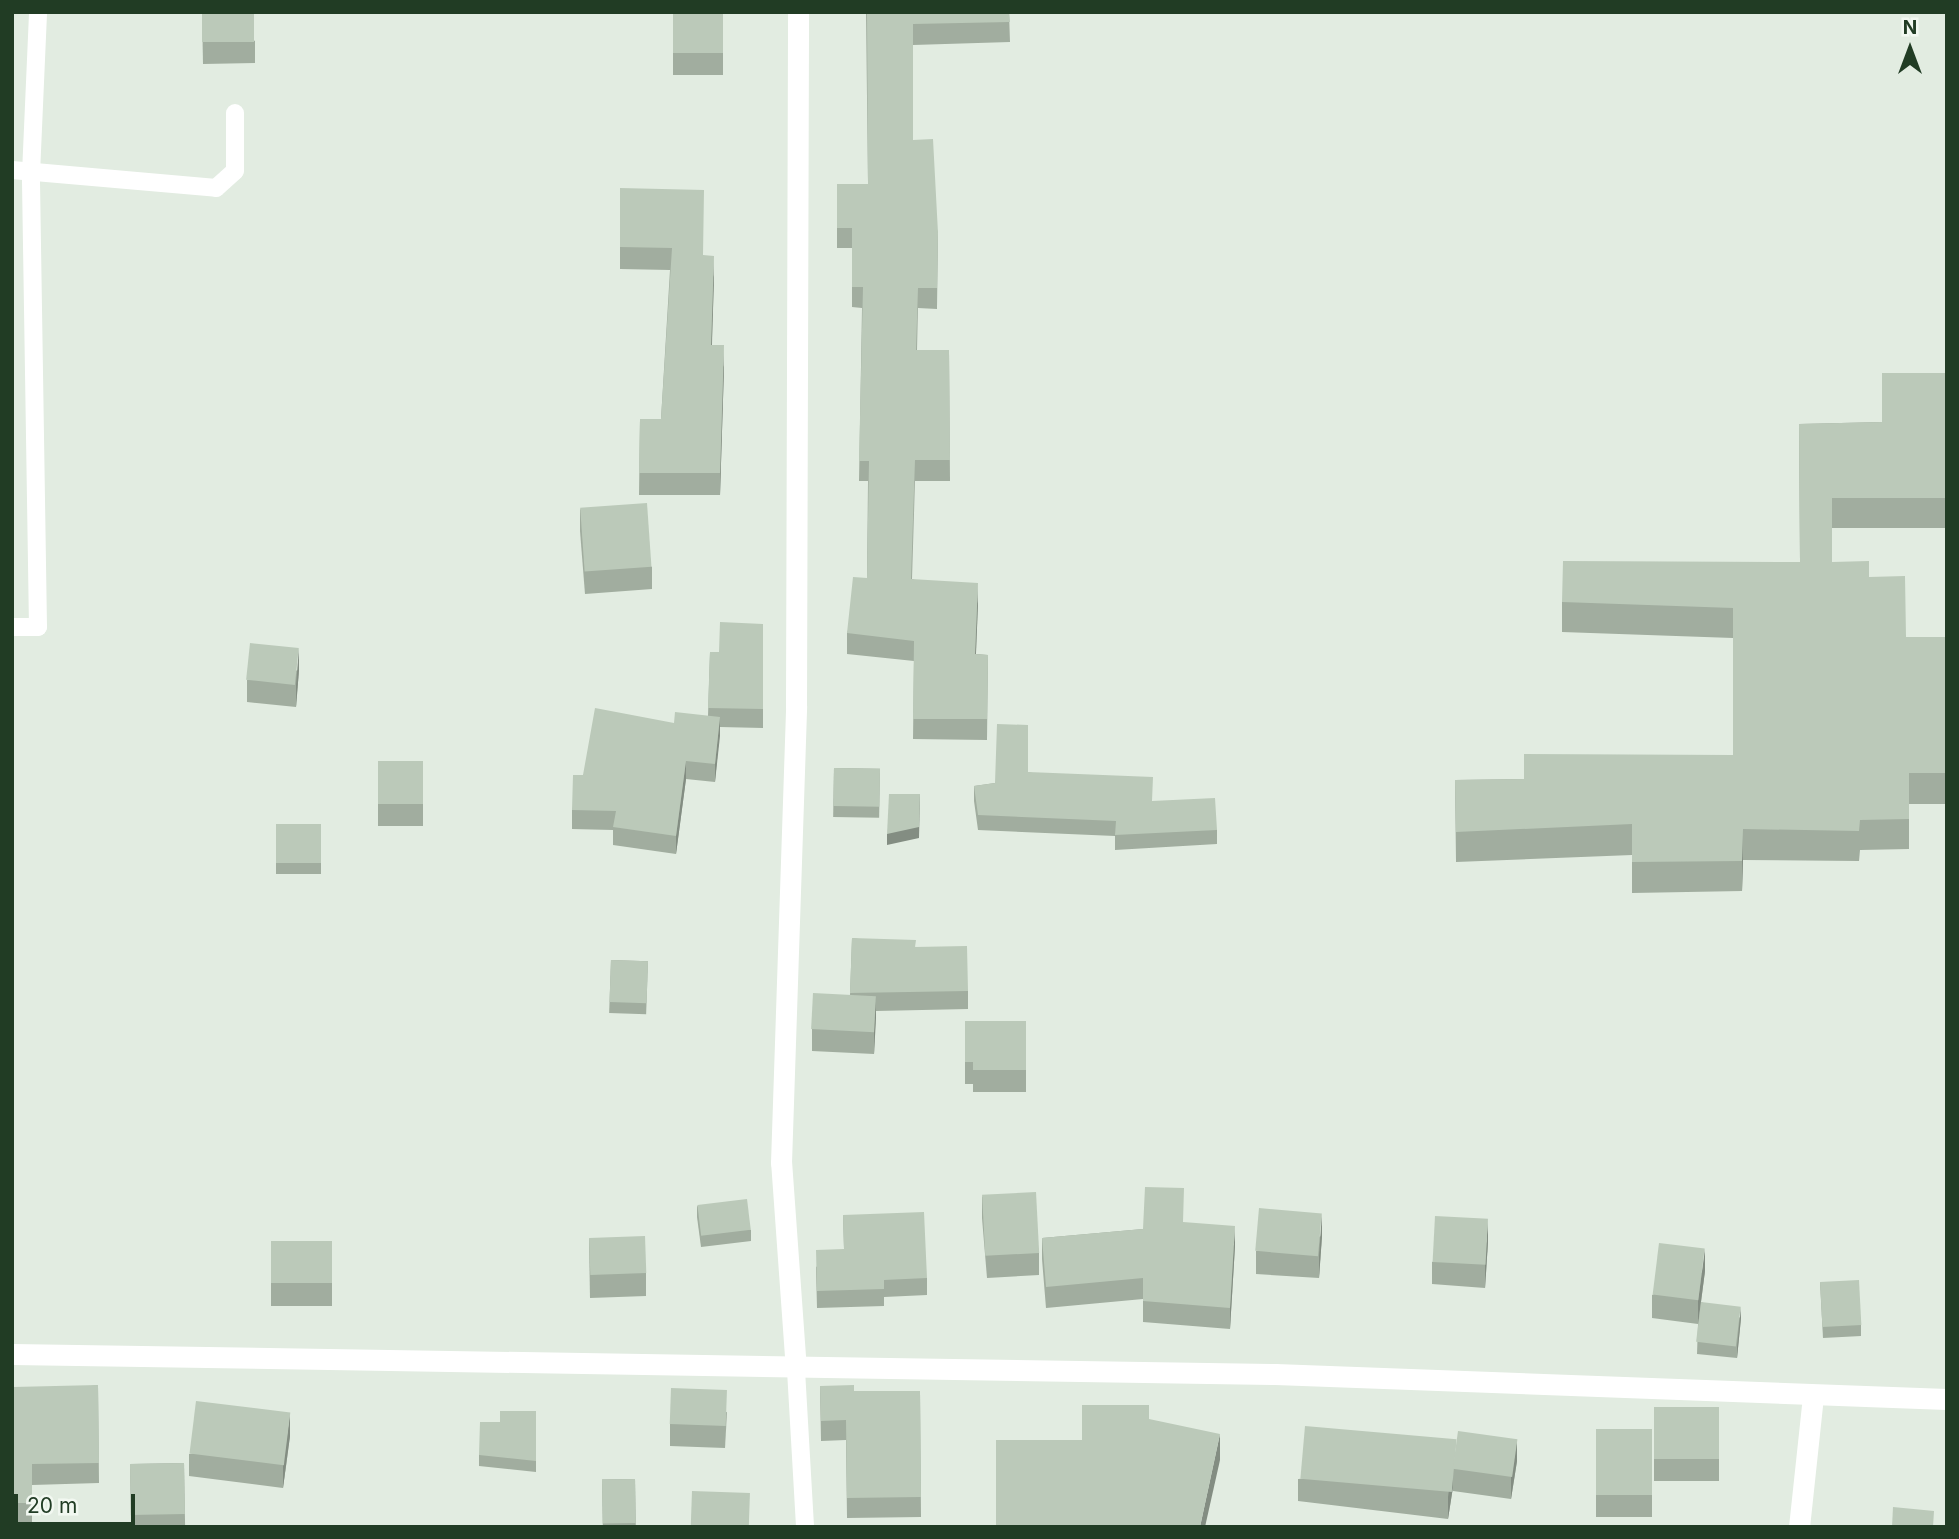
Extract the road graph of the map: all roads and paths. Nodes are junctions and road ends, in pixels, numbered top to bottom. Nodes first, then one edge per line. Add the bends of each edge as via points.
1 (38, 12) edge
2 (798, 12) edge
3 (235, 113) dead end
4 (12, 170) edge
5 (32, 174) junction
6 (12, 626) edge
7 (12, 1354) edge
8 (796, 1370) junction
9 (1813, 1397) junction
10 (1947, 1399) edge
11 (805, 1527) edge
12 (1798, 1527) edge

1 - 5 lane
2 - 8 street via 796,706 781,1163
3 - 5 lane via 235,171 215,188
4 - 5 lane
5 - 6 lane via 38,627
7 - 8 street
8 - 9 street via 1275,1374
8 - 11 lane
9 - 10 street
9 - 12 street

